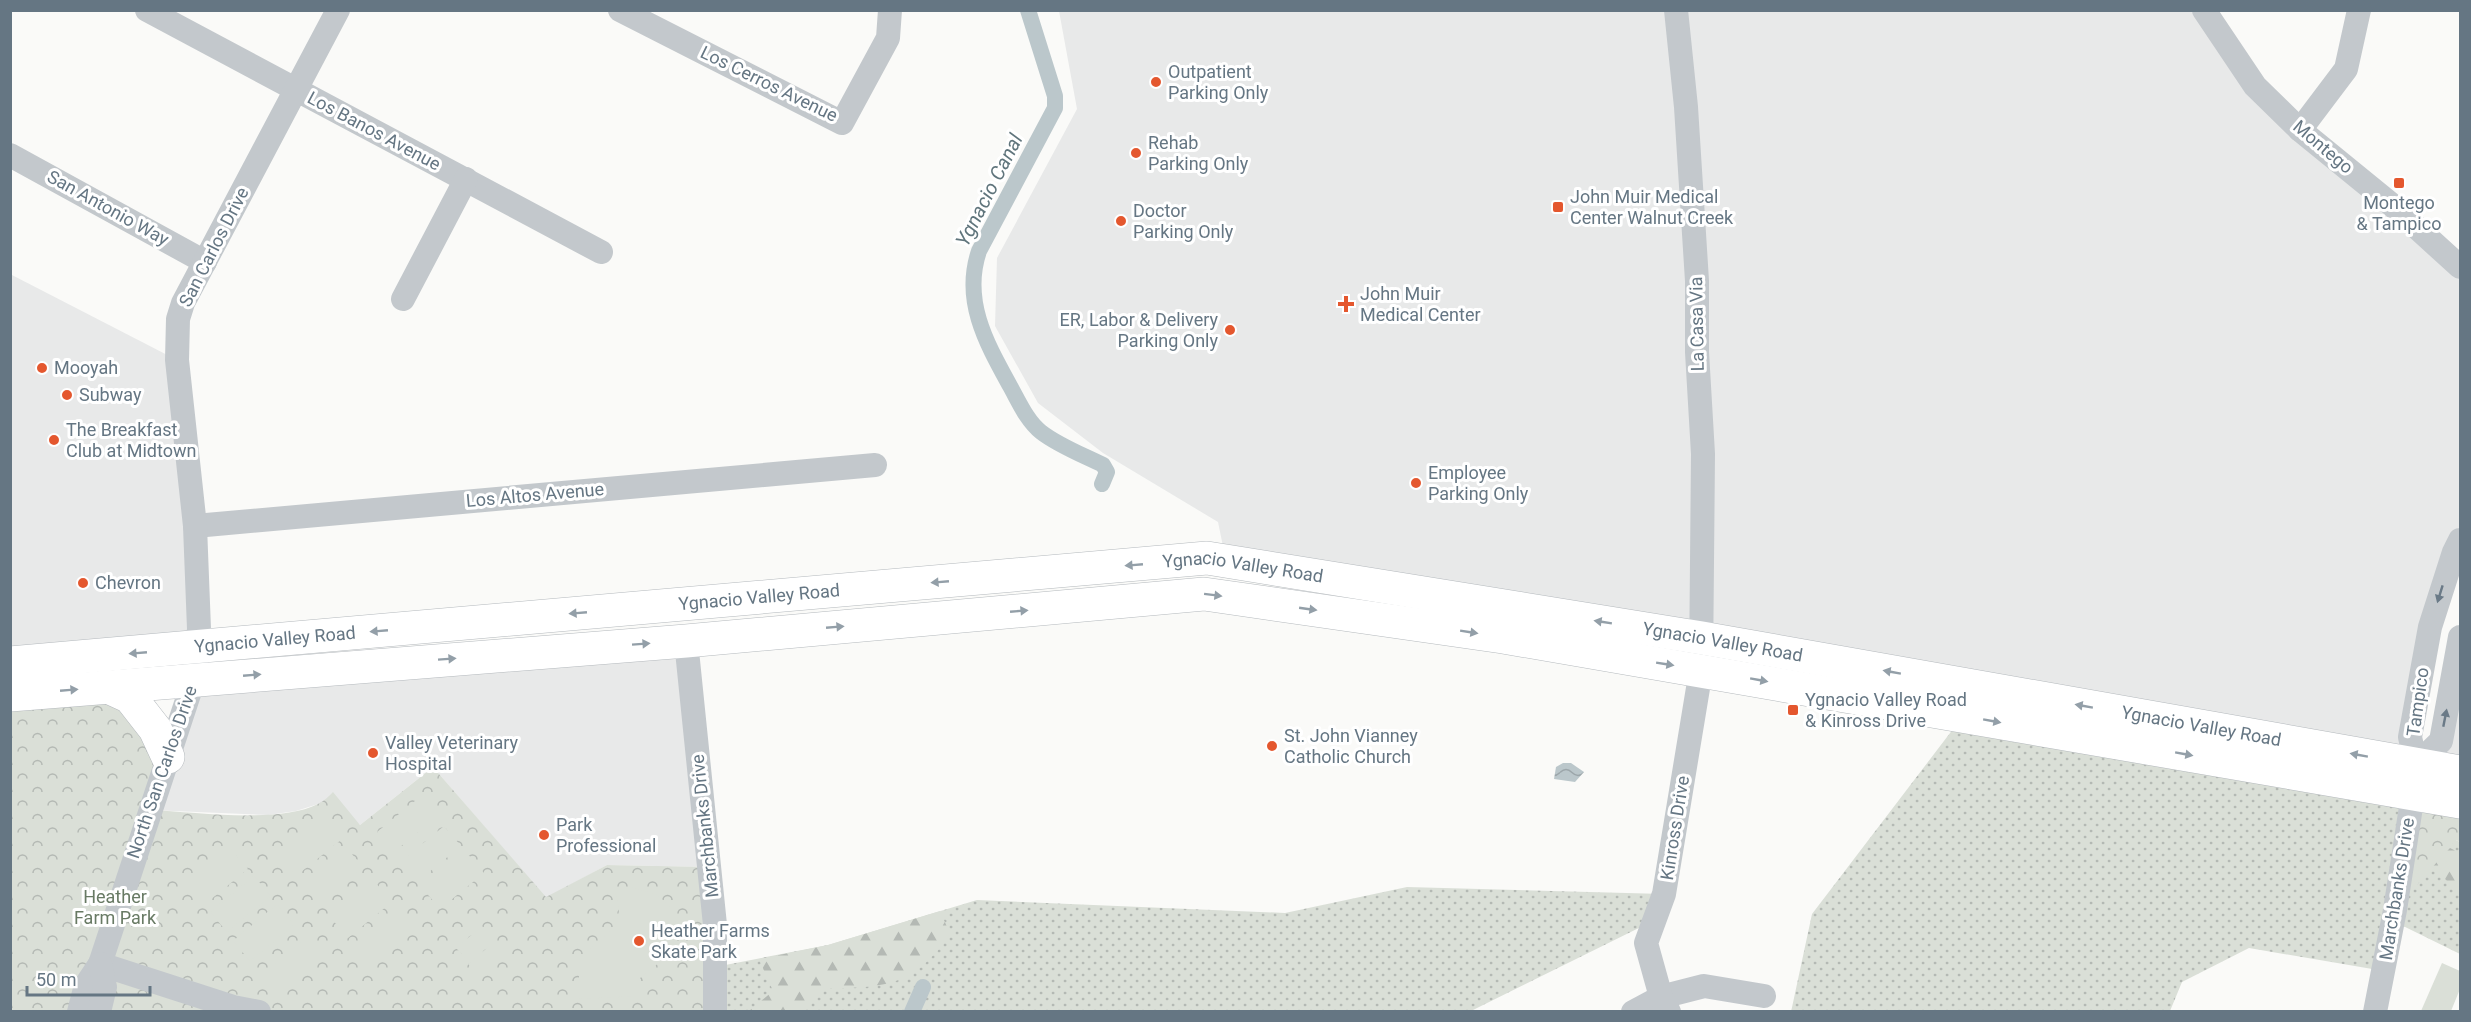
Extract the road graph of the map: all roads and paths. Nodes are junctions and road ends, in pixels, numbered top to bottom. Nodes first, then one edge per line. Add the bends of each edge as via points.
1 (147, 10) edge
2 (338, 10) edge
3 (620, 10) edge
4 (890, 10) edge
5 (1676, 10) edge
6 (2204, 10) edge
7 (2359, 10) edge
8 (295, 90) junction
9 (2300, 130) junction
10 (10, 155) edge
11 (466, 179) junction
12 (601, 252) dead end
13 (205, 262) junction
14 (2460, 267) edge
15 (403, 299) dead end
16 (875, 465) dead end
17 (195, 526) junction
18 (2460, 540) edge
19 (2460, 637) edge
20 (1702, 638) junction
21 (686, 640) junction
22 (10, 663) edge
23 (195, 664) junction
24 (1701, 670) junction
25 (106, 686) junction
26 (10, 694) edge
27 (168, 757) junction
28 (2460, 772) edge
29 (2414, 780) junction
30 (2460, 802) edge
31 (100, 964) junction
32 (1764, 996) dead end
33 (1665, 1004) edge
34 (79, 1011) edge
35 (99, 1011) edge
36 (259, 1011) edge
37 (715, 1011) edge
38 (1633, 1011) edge
39 (2375, 1011) edge

1 - 8 street, Los Banos Avenue
2 - 8 street, San Carlos Drive
3 - 4 street, Los Cerros Avenue via 842,123 888,38
5 - 20 street, La Casa Via via 1697,281
6 - 9 street, Montego via 2255,86
7 - 9 street via 2346,69
8 - 11 street, Los Banos Avenue
8 - 13 street, San Carlos Drive
9 - 14 street, Montego
10 - 13 street, San Antonio Way
11 - 12 street, Los Banos Avenue
11 - 15 street
13 - 17 street, San Carlos Drive via 183,303 177,338
16 - 17 street, Los Altos Avenue
17 - 23 street, San Carlos Drive via 199,629
18 -> 29 street, Tampico via 2430,627 2410,737
29 -> 19 street, Tampico via 2441,741
20 -> 23 highway, Ygnacio Valley Road via 1207,558
20 - 24 street, Kinross Drive
29 -> 20 highway, Ygnacio Valley Road
23 -> 21 highway, Ygnacio Valley Road
21 -> 24 highway, Ygnacio Valley Road via 1204,594
21 - 37 street, Marchbanks Drive via 712,885
23 -> 22 highway, Ygnacio Valley Road
23 - 25 highway, Ygnacio Valley Road
23 - 27 street, North San Carlos Drive
24 -> 29 highway, Ygnacio Valley Road
24 - 33 street, Kinross Drive via 1664,894 1646,944
26 -> 25 highway, Ygnacio Valley Road
25 - 27 highway via 130,697 155,729
27 - 31 street, North San Carlos Drive
28 - 29 highway, Ygnacio Valley Road
29 - 30 highway, Ygnacio Valley Road
29 - 39 street, Marchbanks Drive
31 - 34 street, North San Carlos Drive via 86,985
31 - 35 street, North San Carlos Drive via 105,987
31 - 36 street via 233,1007
32 - 33 street via 1704,986
33 - 38 street

